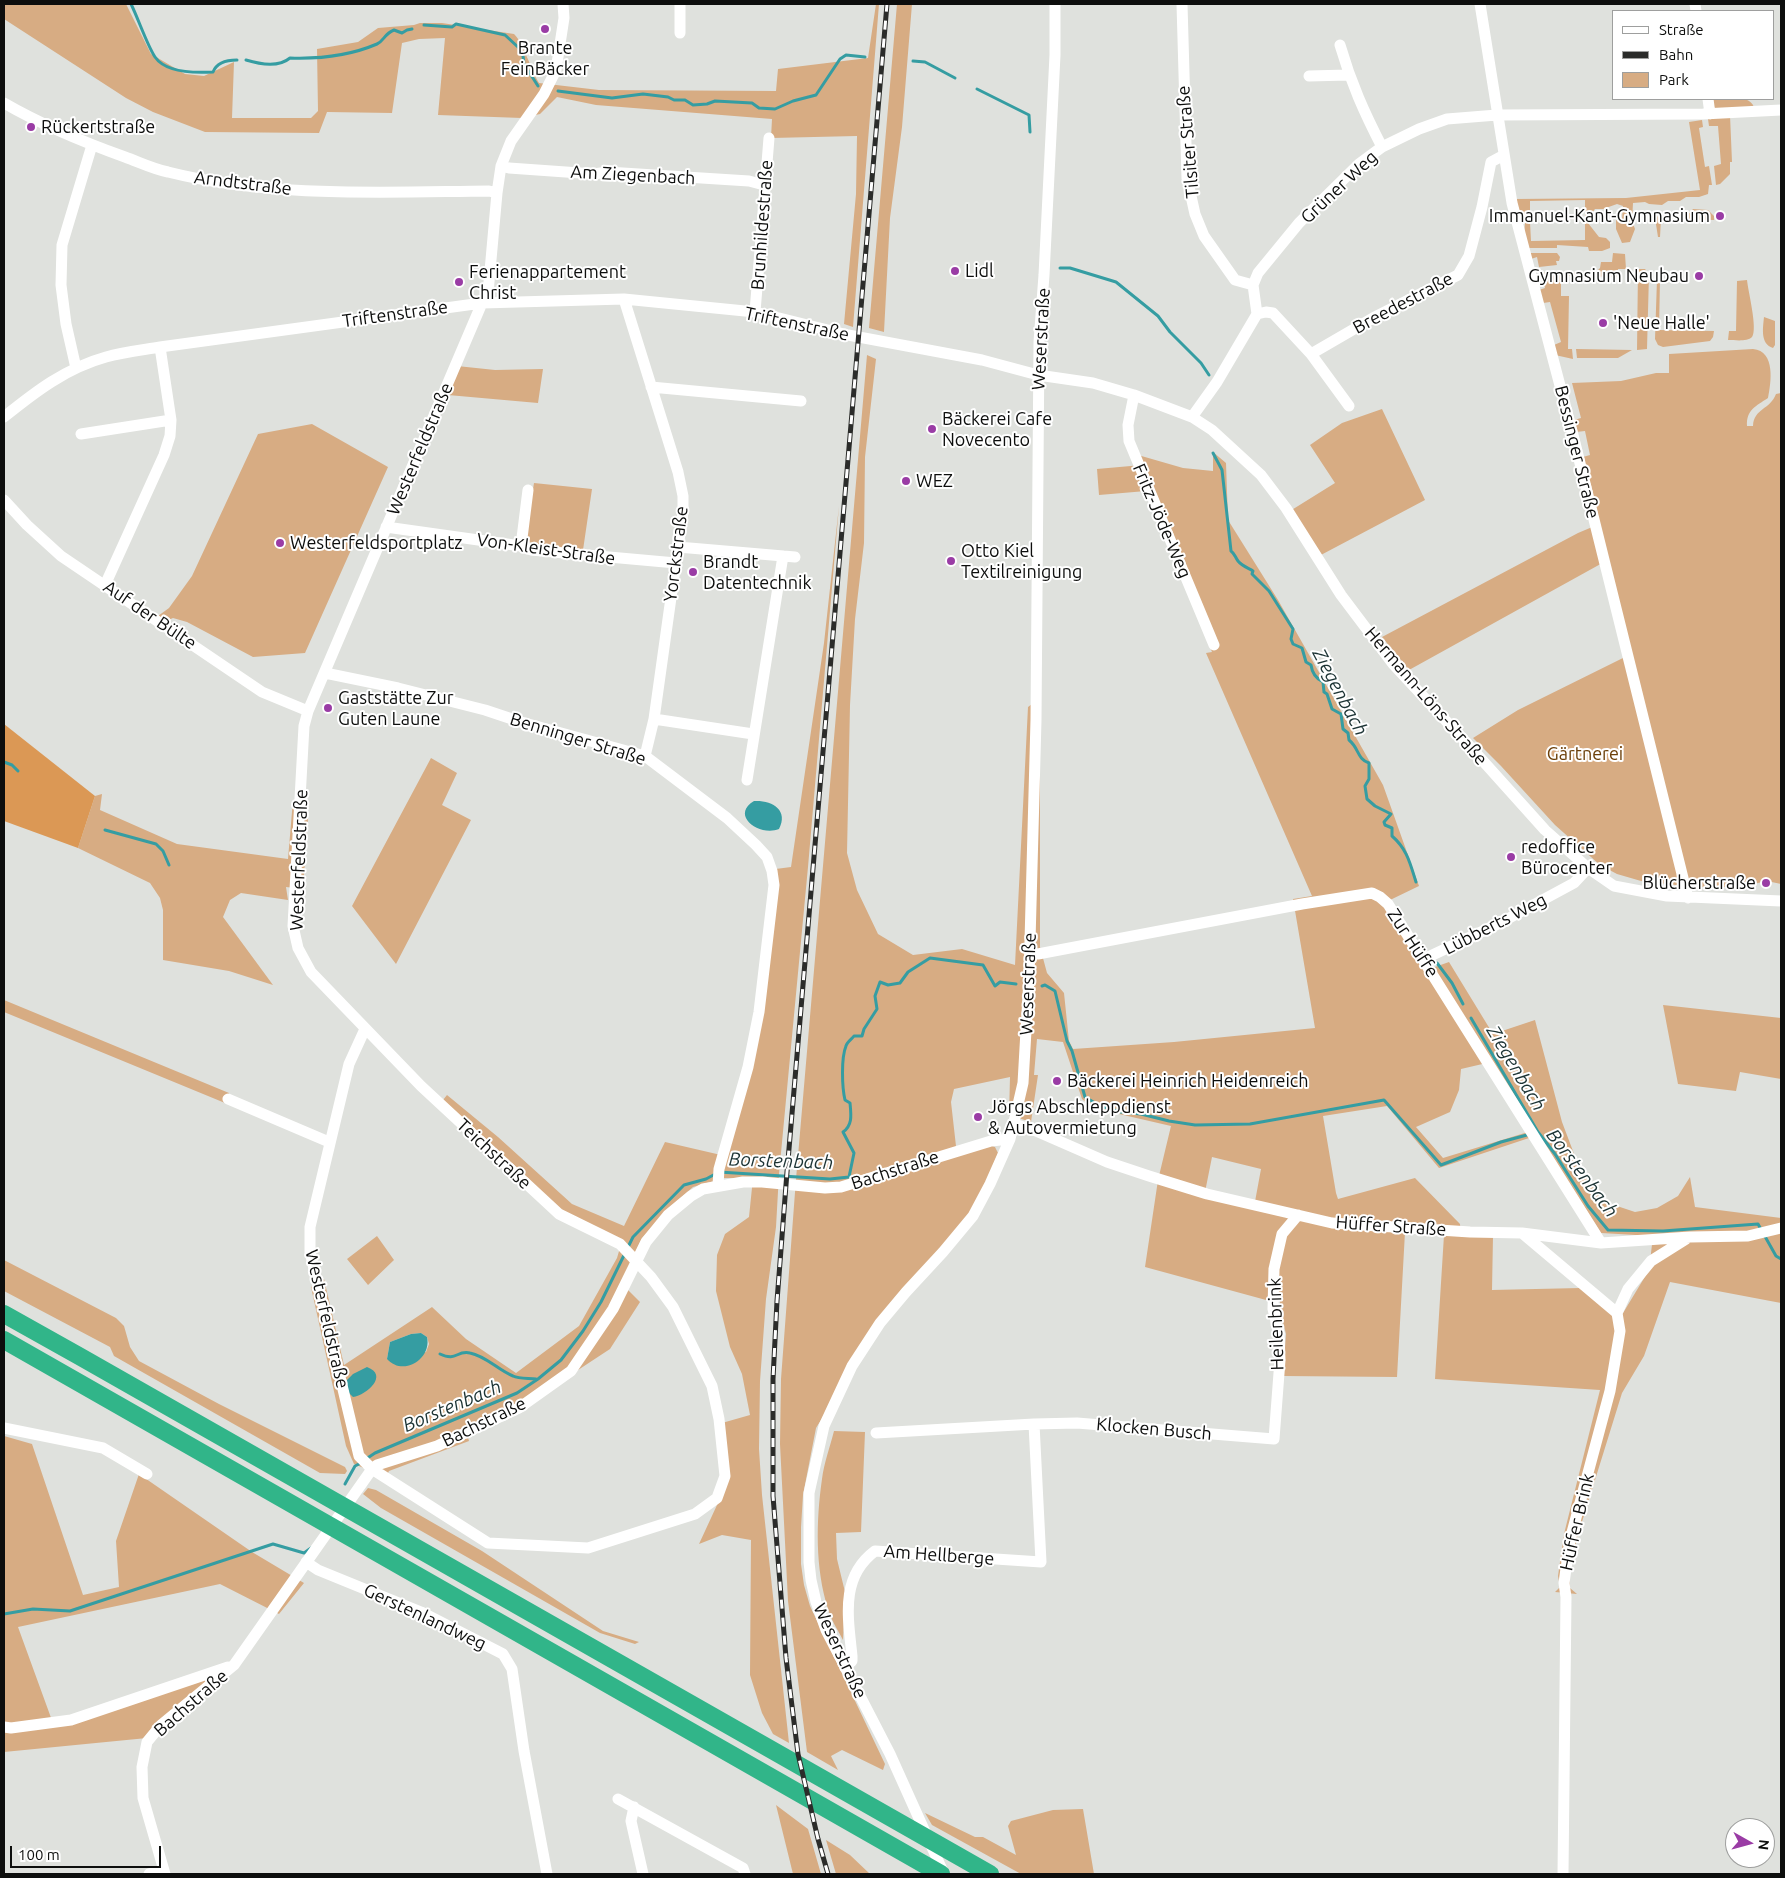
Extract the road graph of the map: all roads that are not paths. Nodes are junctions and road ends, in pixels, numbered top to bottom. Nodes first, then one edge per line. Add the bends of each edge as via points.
1 (563, 4) edge
2 (680, 4) edge
3 (1055, 4) edge
4 (1182, 4) edge
5 (1480, 4) edge
6 (680, 32) dead end
7 (1340, 45) dead end
8 (1348, 74) junction
9 (1309, 76) dead end
10 (1708, 100) edge
11 (4, 102) edge
12 (1781, 110) edge
13 (1710, 114) junction
14 (1498, 115) junction
15 (769, 138) dead end
16 (92, 145) junction
17 (1382, 147) junction
18 (1504, 155) junction
19 (501, 166) junction
20 (764, 185) junction
21 (497, 193) junction
22 (1253, 285) junction
23 (624, 299) junction
24 (482, 302) junction
25 (755, 312) junction
26 (1257, 314) junction
27 (160, 348) junction
28 (1311, 354) junction
29 (76, 368) junction
30 (1038, 375) junction
31 (651, 387) junction
32 (1134, 395) junction
33 (801, 401) dead end
34 (1349, 406) dead end
35 (4, 417) edge
36 (1192, 417) junction
37 (170, 420) junction
38 (81, 434) dead end
39 (528, 490) dead end
40 (4, 500) edge
41 (386, 527) junction
42 (521, 546) junction
43 (678, 547) junction
44 (783, 556) junction
45 (795, 557) dead end
46 (676, 563) junction
47 (105, 585) junction
48 (1214, 645) dead end
49 (325, 673) junction
50 (308, 711) junction
51 (654, 719) junction
52 (754, 734) junction
53 (645, 756) junction
54 (747, 780) dead end
55 (1588, 868) junction
56 (1688, 898) junction
57 (1781, 901) edge
58 (1030, 953) junction
59 (1424, 959) junction
60 (365, 1029) junction
61 (228, 1099) dead end
62 (1014, 1124) junction
63 (1010, 1139) junction
64 (329, 1142) junction
65 (718, 1177) junction
66 (1298, 1215) junction
67 (1781, 1228) edge
68 (1522, 1233) junction
69 (1690, 1237) junction
70 (1601, 1243) junction
71 (633, 1258) junction
72 (1616, 1313) junction
73 (4, 1314) edge
74 (4, 1340) edge
75 (1034, 1424) junction
76 (4, 1428) edge
77 (876, 1433) dead end
78 (1274, 1440) joint
79 (371, 1468) junction
80 (147, 1474) dead end
81 (306, 1562) junction
82 (234, 1665) junction
83 (845, 1667) junction
84 (4, 1727) edge
85 (618, 1799) dead end
86 (634, 1808) junction
87 (165, 1872) edge
88 (149, 1874) edge
89 (547, 1874) edge
90 (643, 1874) edge
91 (746, 1874) edge
92 (942, 1874) edge
93 (990, 1874) edge
94 (1563, 1874) edge

1 - 19 street, Westerfeldstraße via 556,70 544,94 511,141
2 - 6 street
3 - 30 street, Weserstraße
4 - 22 street, Tilsiter Straße via 1188,178 1195,214 1204,236 1235,280
5 - 14 street, Bessinger Straße
7 - 8 street
8 - 9 street
8 - 17 street
10 - 13 street
11 - 16 street, Arndtstraße via 34,120
12 - 13 street, Grüner Weg
13 - 14 street, Grüner Weg
14 - 17 street, Grüner Weg via 1447,119
14 - 18 street, Bessinger Straße
15 - 20 street, Brunhildestraße
16 - 21 street, Arndtstraße via 166,172 242,185 345,192
16 - 29 street via 62,245 61,285
17 - 22 street, Grüner Weg via 1300,223 1258,273
18 - 28 street, Breedestraße via 1491,162 1469,256 1458,275
18 - 56 street, Bessinger Straße via 1512,203
19 - 20 street, Am Ziegenbach
19 - 21 street, Westerfeldstraße
20 - 25 street, Brunhildestraße
21 - 24 street, Westerfeldstraße via 488,294
22 - 26 street
23 - 24 street, Triftenstraße
23 - 25 street, Triftenstraße
23 - 31 street, Yorckstraße
24 - 27 street, Triftenstraße
24 - 41 street, Westerfeldstraße
25 - 30 street, Triftenstraße
26 - 28 street via 1273,313
26 - 36 street
27 - 29 street, Triftenstraße via 107,356
27 - 37 street
28 - 34 street
29 - 35 street, Triftenstraße via 49,383
30 - 32 street, Hermann-Löns-Straße via 1093,382
30 - 58 street, Weserstraße via 1036,717
31 - 33 street
31 - 43 street, Yorckstraße via 683,496
32 - 36 street, Hermann-Löns-Straße
32 - 48 street, Fritz-Jöde-Weg via 1128,441
36 - 55 street, Hermann-Löns-Straße via 1212,430 1261,474 1341,595 1393,664 1545,830
37 - 38 street
37 - 47 street via 170,436 164,455
39 - 42 street
40 - 47 street, Auf der Bülte via 61,556
41 - 42 street, Von-Kleist-Straße
41 - 49 street, Westerfeldstraße
42 - 46 street, Von-Kleist-Straße via 531,550
43 - 44 street
43 - 46 street, Yorckstraße
44 - 45 street
44 - 52 street
46 - 51 street, Yorckstraße
47 - 50 street, Auf der Bülte via 262,692
49 - 50 street, Westerfeldstraße
49 - 53 street, Benninger Straße via 485,710
50 - 60 street, Westerfeldstraße via 304,726 293,926 298,948 311,972
51 - 52 street
51 - 53 street, Yorckstraße
52 - 54 street
53 - 65 street, Benninger Straße via 734,825 767,857 772,871 774,885 759,1012 748,1067
55 - 56 street, Hermann-Löns-Straße via 1614,886
55 - 59 street, Lübberts Weg via 1574,883 1500,924
56 - 57 street, Hermann-Löns-Straße
58 - 59 street, Zur Hüffe via 1372,893 1388,904
58 - 62 street, Weserstraße via 1024,1076
59 - 70 street, Zur Hüffe
60 - 64 street, Westerfeldstraße via 349,1064
60 - 71 street, Teichstraße via 421,1086 559,1214 620,1244
61 - 64 street
62 - 63 street, Weserstraße
62 - 66 street, Hüffer Straße via 1149,1176 1207,1194
63 - 65 street, Bachstraße via 991,1141 841,1187
63 - 83 street, Weserstraße via 973,1216 880,1323 852,1366 824,1426 809,1493 809,1562 816,1602
64 - 79 street, Westerfeldstraße via 310,1227 310,1252 359,1456
65 - 71 street, Bachstraße via 674,1210
66 - 68 street, Hüffer Straße via 1332,1223
66 - 78 street, Heilenbrink via 1282,1234 1274,1269 1273,1309 1279,1334 1280,1360
67 - 69 street, Hüffer Straße via 1748,1236
68 - 70 street, Hüffer Straße
68 - 72 street
69 - 70 street, Hüffer Straße
69 - 72 street via 1651,1261 1628,1289
71 - 79 street, Bachstraße via 613,1309 571,1371 520,1408 437,1446
71 - 79 street, Westerfeldstraße via 673,1306 712,1386 725,1476 717,1498 695,1514 588,1548 488,1543
72 - 94 street, Hüffer Brink via 1620,1331 1610,1391 1570,1540 1564,1583
73 - 93 highway
74 - 92 highway
75 - 77 street, Klocken Busch
75 - 78 street, Klocken Busch via 1077,1422
75 - 83 street, Am Hellberge via 1041,1562 876,1551 860,1565 853,1579 848,1606 852,1660
76 - 80 street via 49,1431 103,1448
79 - 81 street, Bachstraße
81 - 82 street, Bachstraße
81 - 89 street, Gerstenlandweg via 318,1570 421,1612 504,1654 512,1669
82 - 84 street via 71,1720
82 - 87 street, Bachstraße via 161,1725 147,1742 142,1767 143,1798
83 - 92 street, Weserstraße via 890,1754
85 - 86 street
86 - 90 street via 631,1821
86 - 91 street via 743,1868
87 - 88 street

